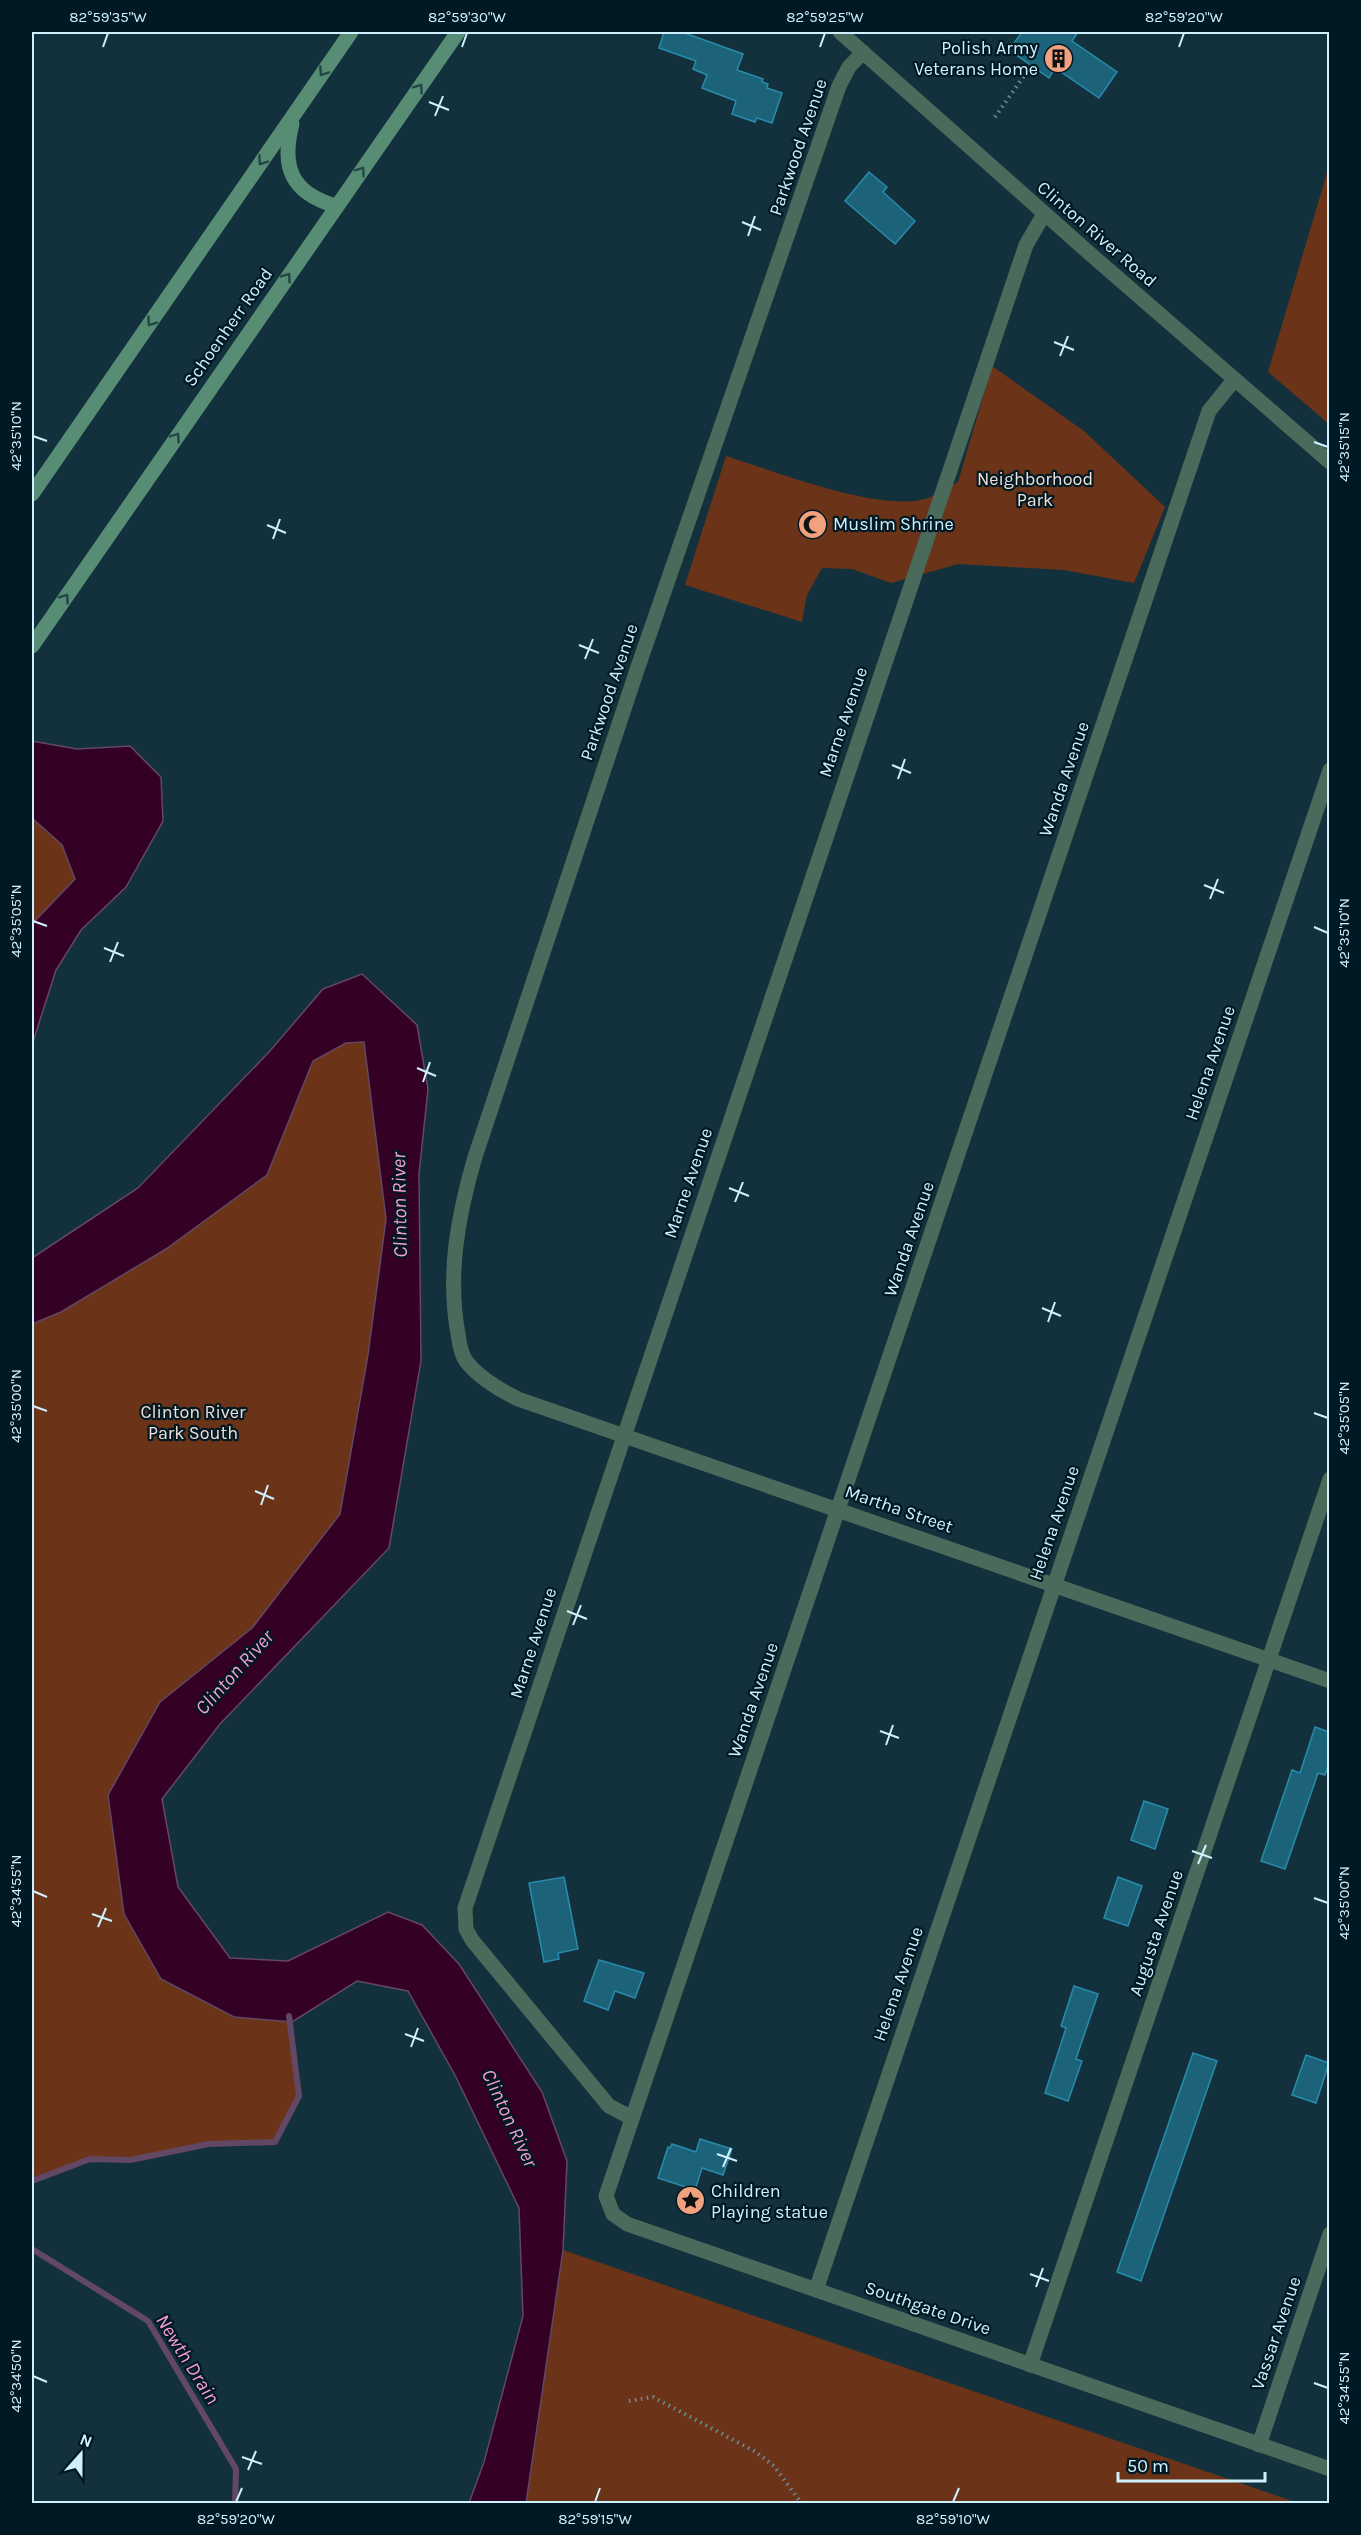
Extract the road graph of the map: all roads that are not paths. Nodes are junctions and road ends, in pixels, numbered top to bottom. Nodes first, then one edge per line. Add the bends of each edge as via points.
1 (351, 32) edge
2 (458, 32) edge
3 (840, 32) edge
4 (863, 52) junction
5 (295, 113) junction
6 (336, 206) junction
7 (1044, 214) junction
8 (1234, 380) junction
9 (1329, 462) edge
10 (32, 494) edge
11 (32, 646) edge
12 (1329, 770) edge
13 (464, 1359) joint
14 (623, 1434) junction
15 (1329, 1479) edge
16 (838, 1508) junction
17 (1054, 1583) junction
18 (1269, 1660) junction
19 (1329, 1681) edge
20 (632, 2118) junction
21 (1329, 2234) edge
22 (816, 2290) junction
23 (1030, 2365) junction
24 (1259, 2445) junction
25 (1329, 2469) edge

1 -> 5 main road
6 -> 2 main road, Schoenherr Road
3 - 4 street, Clinton River Road
4 - 7 street, Clinton River Road
4 - 13 street, Parkwood Avenue via 839,86 638,667 475,1157 461,1208 454,1256 453,1301
5 - 6 main road via 287,144 287,162 293,177 311,196
5 -> 10 main road
11 -> 6 main road, Schoenherr Road
7 - 8 street, Clinton River Road
7 - 14 street, Marne Avenue via 1026,245
8 - 9 street, Clinton River Road
8 - 16 street, Wanda Avenue via 1209,411
12 - 17 street, Helena Avenue
13 - 14 street, Martha Street via 483,1377 518,1399
14 - 16 street, Martha Street
14 - 20 street, Marne Avenue via 465,1916 472,1940 609,2106
15 - 18 street, Augusta Avenue
16 - 17 street, Martha Street
16 - 20 street, Wanda Avenue
17 - 18 street, Martha Street
17 - 22 street, Helena Avenue
18 - 19 street, Martha Street
18 - 23 street, Augusta Avenue
20 - 22 street, Southgate Drive via 606,2196 618,2220
21 - 24 street, Vassar Avenue
22 - 23 street, Southgate Drive
23 - 24 street, Southgate Drive
24 - 25 street, Southgate Drive

